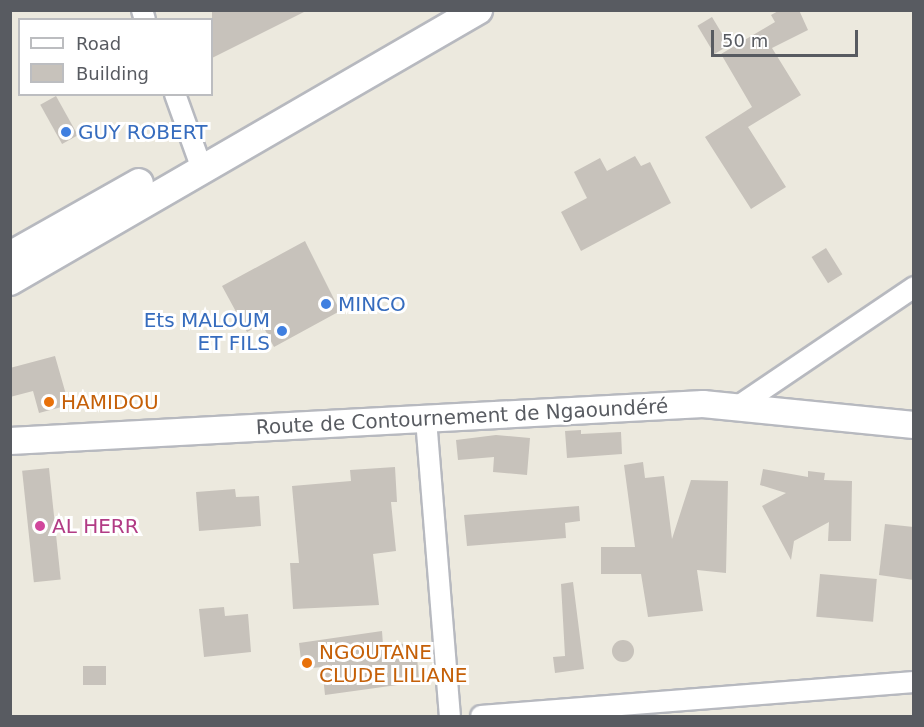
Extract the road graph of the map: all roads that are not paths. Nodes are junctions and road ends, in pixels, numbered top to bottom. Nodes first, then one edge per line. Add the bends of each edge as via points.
1 (444, 10) edge
2 (478, 10) edge
3 (176, 96) edge
4 (200, 160) junction
5 (10, 256) edge
6 (10, 281) edge
7 (914, 287) edge
8 (737, 407) junction
9 (426, 419) junction
10 (914, 425) edge
11 (10, 441) edge
12 (914, 682) edge
13 (450, 717) edge
14 (481, 717) edge

1 - 4 main road
2 - 4 main road
3 - 4 street
4 - 5 main road
4 - 6 main road
7 - 8 street
8 - 9 street, Route de Contournement de Ngaoundéré via 703,404
8 - 10 street, Route de Contournement de Ngaoundéré
9 - 11 street, Route de Contournement de Ngaoundéré
9 - 13 street
12 - 14 street

